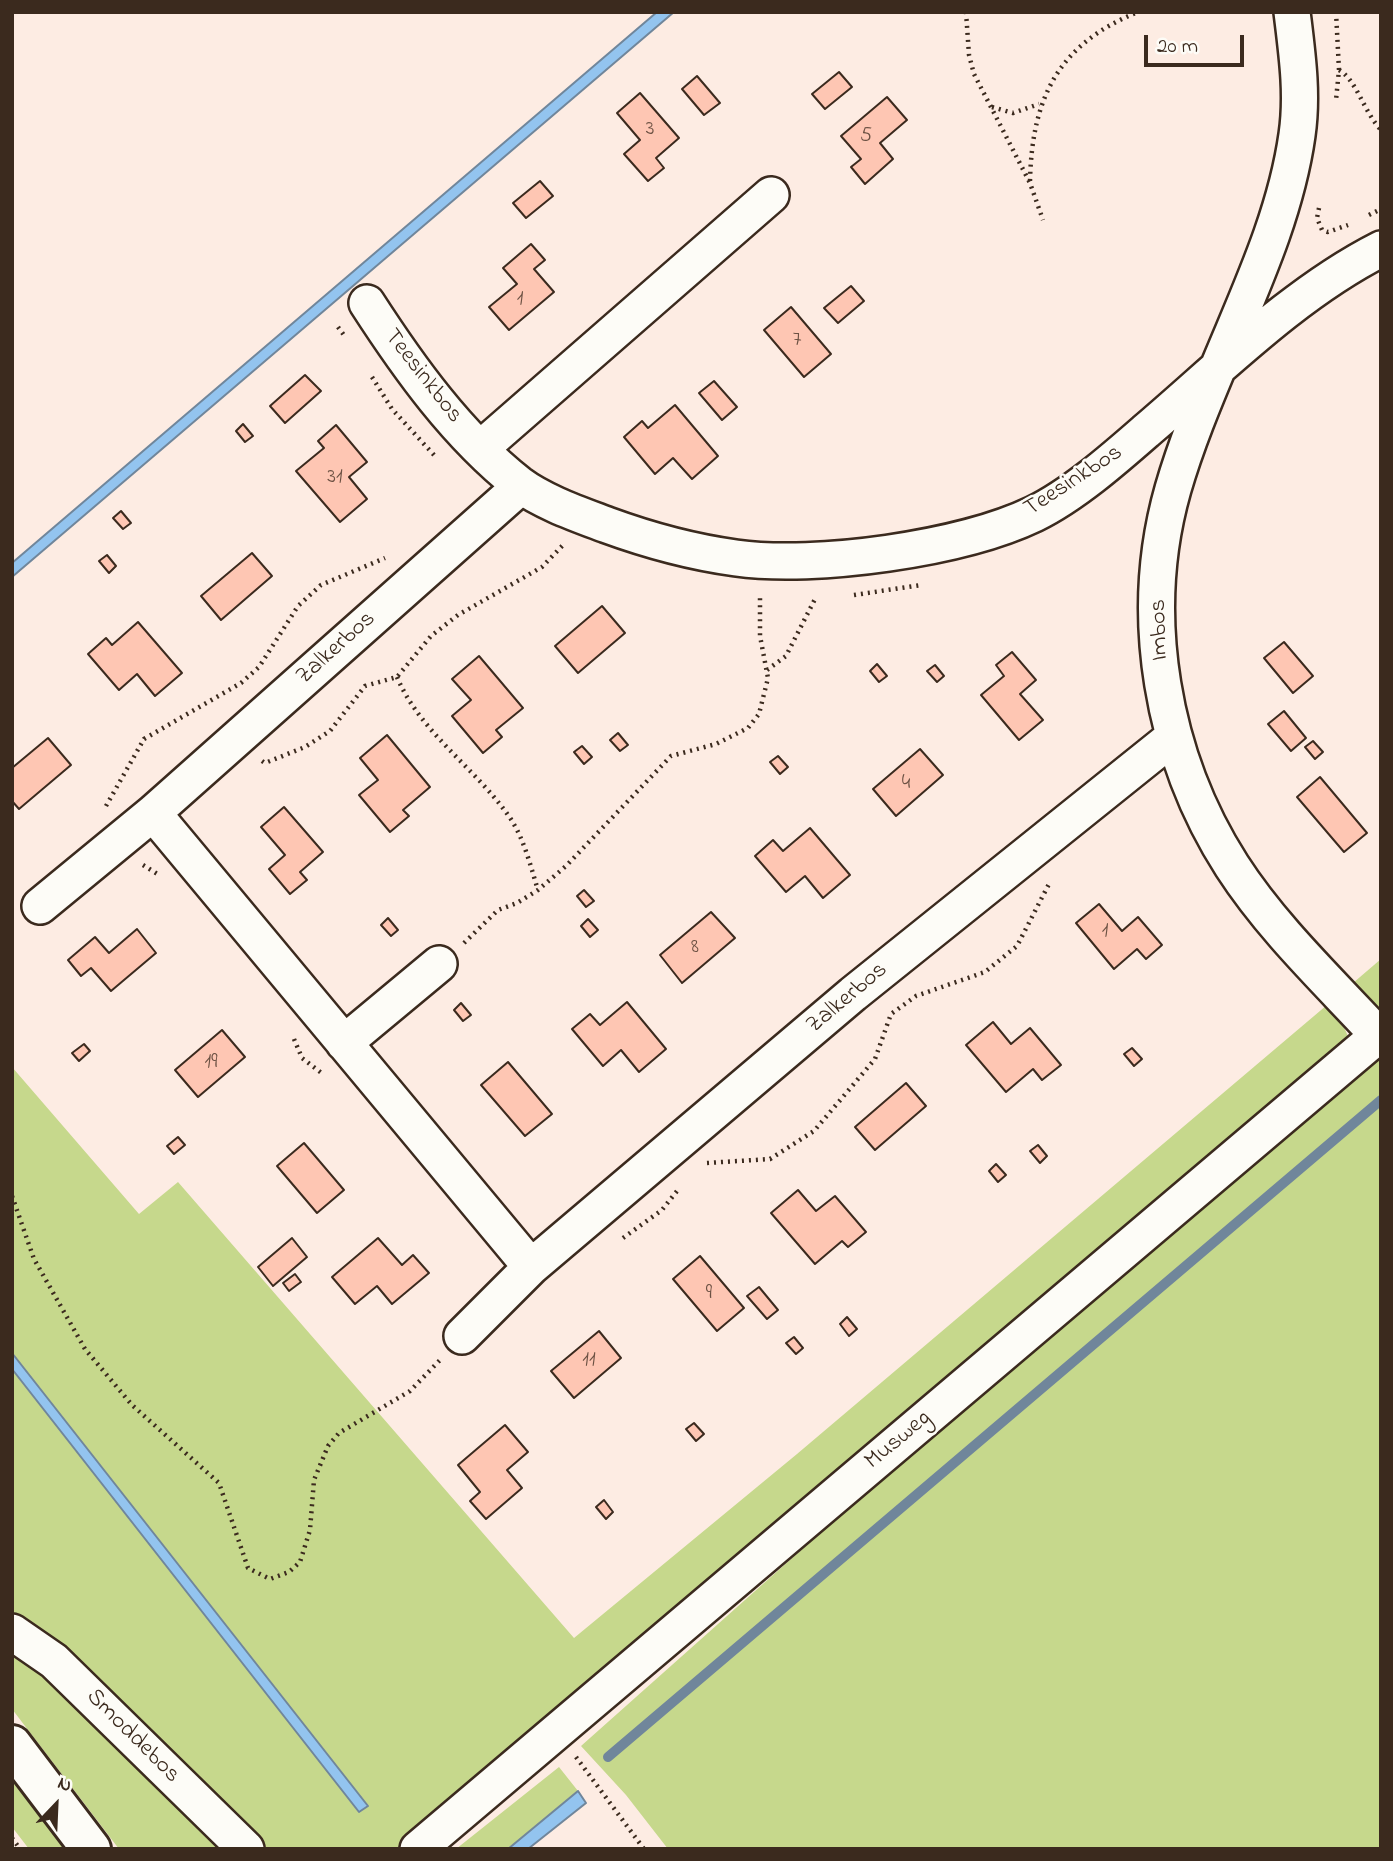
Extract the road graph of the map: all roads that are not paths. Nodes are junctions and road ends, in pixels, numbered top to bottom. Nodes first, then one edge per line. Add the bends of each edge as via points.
1 (1292, 12) edge
2 (771, 195) dead end
3 (1381, 249) edge
4 (368, 303) dead end
5 (1216, 372) junction
6 (480, 449) junction
7 (522, 486) junction
8 (1172, 738) junction
9 (153, 813) junction
10 (40, 906) dead end
11 (439, 964) road end
12 (1380, 1034) edge
13 (344, 1043) junction
14 (531, 1267) junction
15 (462, 1336) road end
16 (12, 1632) edge
17 (12, 1745) edge
18 (91, 1849) edge
19 (246, 1849) edge
20 (418, 1849) edge

1 - 5 street, Teesinkbos via 1299,71 1297,135 1279,213
2 - 6 street, Teesinkbos
3 - 5 street, Imbos via 1308,295
4 - 6 street, Teesinkbos via 398,351
5 - 7 street, Teesinkbos via 1110,463 1034,513 950,542 831,560 738,559 650,540 578,514
5 - 8 street, Imbos via 1172,491 1160,552 1157,635
6 - 7 street, Teesinkbos
7 - 9 street, Zalkerbos
8 - 12 street, Imbos via 1190,790 1232,866 1295,947
8 - 14 street, Zalkerbos via 853,994
9 - 10 street, Zalkerbos
9 - 13 street
11 - 13 street
12 - 20 street, Musweg
13 - 14 street
14 - 15 street, Zalkerbos
16 - 19 street, Smoddebos via 54,1661
17 - 18 street

